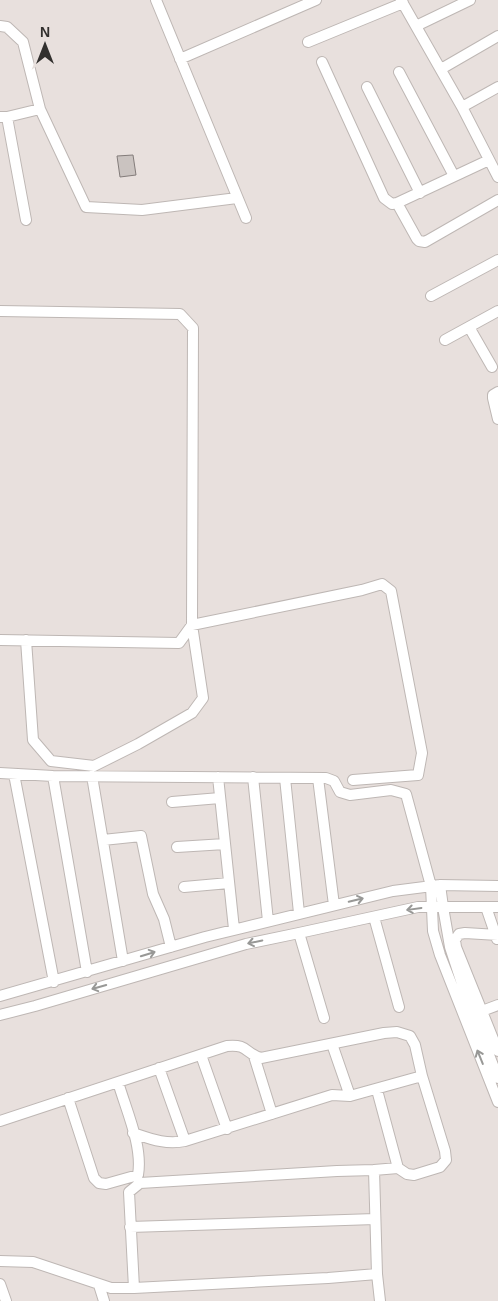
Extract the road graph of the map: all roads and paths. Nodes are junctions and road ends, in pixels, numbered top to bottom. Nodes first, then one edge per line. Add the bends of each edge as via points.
1 (156, 0) edge
2 (316, 0) edge
3 (470, 0) edge
4 (402, 2) edge
5 (0, 26) edge
6 (416, 26) junction
7 (498, 36) edge
8 (308, 42) dead end
9 (180, 59) junction
10 (322, 62) dead end
11 (441, 69) junction
12 (399, 72) dead end
13 (367, 87) dead end
14 (498, 87) edge
15 (462, 107) junction
16 (40, 109) junction
17 (4, 117) edge
18 (495, 168) edge
19 (454, 176) junction
20 (420, 193) junction
21 (237, 198) junction
22 (498, 200) edge
23 (397, 204) junction
24 (246, 218) dead end
25 (26, 220) dead end
26 (498, 260) edge
27 (431, 296) dead end
28 (0, 311) edge
29 (498, 311) edge
30 (469, 327) junction
31 (445, 340) dead end
32 (492, 367) dead end
33 (498, 392) edge
34 (498, 419) edge
35 (192, 625) junction
36 (0, 640) edge
37 (26, 640) junction
38 (0, 773) edge
39 (14, 774) junction
40 (53, 776) junction
41 (92, 776) junction
42 (218, 777) junction
43 (253, 777) junction
44 (285, 778) junction
45 (318, 778) junction
46 (353, 780) dead end
47 (220, 798) junction
48 (172, 802) dead end
49 (103, 840) junction
50 (225, 844) junction
51 (177, 847) dead end
52 (229, 883) junction
53 (436, 885) junction
54 (498, 886) edge
55 (184, 887) dead end
56 (334, 905) junction
57 (438, 907) junction
58 (486, 907) junction
59 (498, 907) edge
60 (299, 913) junction
61 (374, 917) junction
62 (268, 921) junction
63 (234, 929) junction
64 (298, 933) junction
65 (497, 937) edge
66 (171, 947) junction
67 (123, 961) junction
68 (87, 972) junction
69 (54, 982) junction
70 (0, 996) edge
71 (498, 1004) edge
72 (398, 1007) dead end
73 (482, 1011) junction
74 (0, 1015) edge
75 (324, 1018) dead end
76 (332, 1044) junction
77 (498, 1051) edge
78 (200, 1055) junction
79 (254, 1056) junction
80 (159, 1068) junction
81 (422, 1076) junction
82 (498, 1078) edge
83 (118, 1082) junction
84 (377, 1090) junction
85 (350, 1096) junction
86 (68, 1098) junction
87 (498, 1102) edge
88 (272, 1114) junction
89 (0, 1121) edge
90 (227, 1129) junction
91 (133, 1133) junction
92 (185, 1141) junction
93 (398, 1168) junction
94 (374, 1170) junction
95 (139, 1179) junction
96 (375, 1219) junction
97 (130, 1227) junction
98 (0, 1262) edge
99 (377, 1274) junction
100 (0, 1284) edge
101 (99, 1284) junction
102 (134, 1288) junction
103 (6, 1301) edge
104 (104, 1301) edge
105 (380, 1301) edge

1 - 9 street
2 - 9 street
3 - 6 street
4 - 6 street
4 - 8 street
5 - 16 street via 8,27 23,42
6 - 11 street
7 - 11 street
9 - 21 street
10 - 23 street via 384,198
11 - 15 street
12 - 19 street
13 - 20 street
14 - 15 street
15 - 18 street
16 - 17 street
16 - 21 street via 86,206 142,210
17 - 25 street
18 - 19 street
19 - 20 street
20 - 23 street
21 - 24 street
22 - 23 street via 425,242 419,241
26 - 27 street
28 - 35 street via 180,314 193,328
29 - 30 street
30 - 31 street
30 - 32 street
33 - 34 street via 493,398
35 - 37 street via 179,643
35 - 37 street via 203,698 192,712 94,766 52,761 33,740
35 - 46 street via 382,584 391,591 422,753 418,774
36 - 37 street
38 - 39 street
39 - 40 street
39 - 69 street
40 - 41 street
40 - 68 street
41 - 42 street
41 - 49 street
42 - 43 street
42 - 47 street
43 - 44 street
43 - 62 street
44 - 45 street
44 - 60 street
45 - 53 street via 334,781 340,792 350,795 391,790 406,794
45 - 56 street
47 - 48 street
47 - 50 street
49 - 66 street via 141,836 153,894
49 - 67 street
50 - 51 street
50 - 52 street
52 - 55 street
52 - 63 street
53 - 54 street
56 -> 53 street
53 - 57 street
56 - 60 street
57 - 58 street
57 -> 61 street via 418,907
57 - 82 street via 466,996
87 -> 57 street via 440,955 433,931
58 - 59 street
58 - 65 street
60 - 62 street
61 - 64 street
61 - 72 street
62 - 63 street
63 - 66 street
64 -> 74 street via 246,944
64 - 75 street
65 - 73 street via 465,932 455,940
67 -> 66 street
67 - 68 street
68 - 69 street
69 - 70 street
71 - 73 street
73 - 77 street
76 - 79 street via 261,1058
76 - 81 street via 384,1033 410,1036
76 - 85 street
78 - 79 street via 238,1045
78 - 80 street
78 - 90 street
79 - 88 street
80 - 83 street
80 - 92 street
81 - 84 street
81 - 93 street via 446,1160 440,1167 414,1175
83 - 86 street
83 - 91 street
84 - 85 street
84 - 93 street
85 - 88 street via 332,1095
86 - 89 street
86 - 95 street via 94,1178 106,1184
88 - 90 street
90 - 92 street
91 - 92 street via 157,1141
91 - 95 street via 138,1149
93 - 94 street
94 - 95 street
94 - 96 street
95 - 97 street via 129,1192
96 - 97 street
96 - 99 street
97 - 102 street
98 - 101 street via 33,1262
99 - 102 street
99 - 105 street
100 - 103 street
101 - 102 street via 111,1288
101 - 104 street

